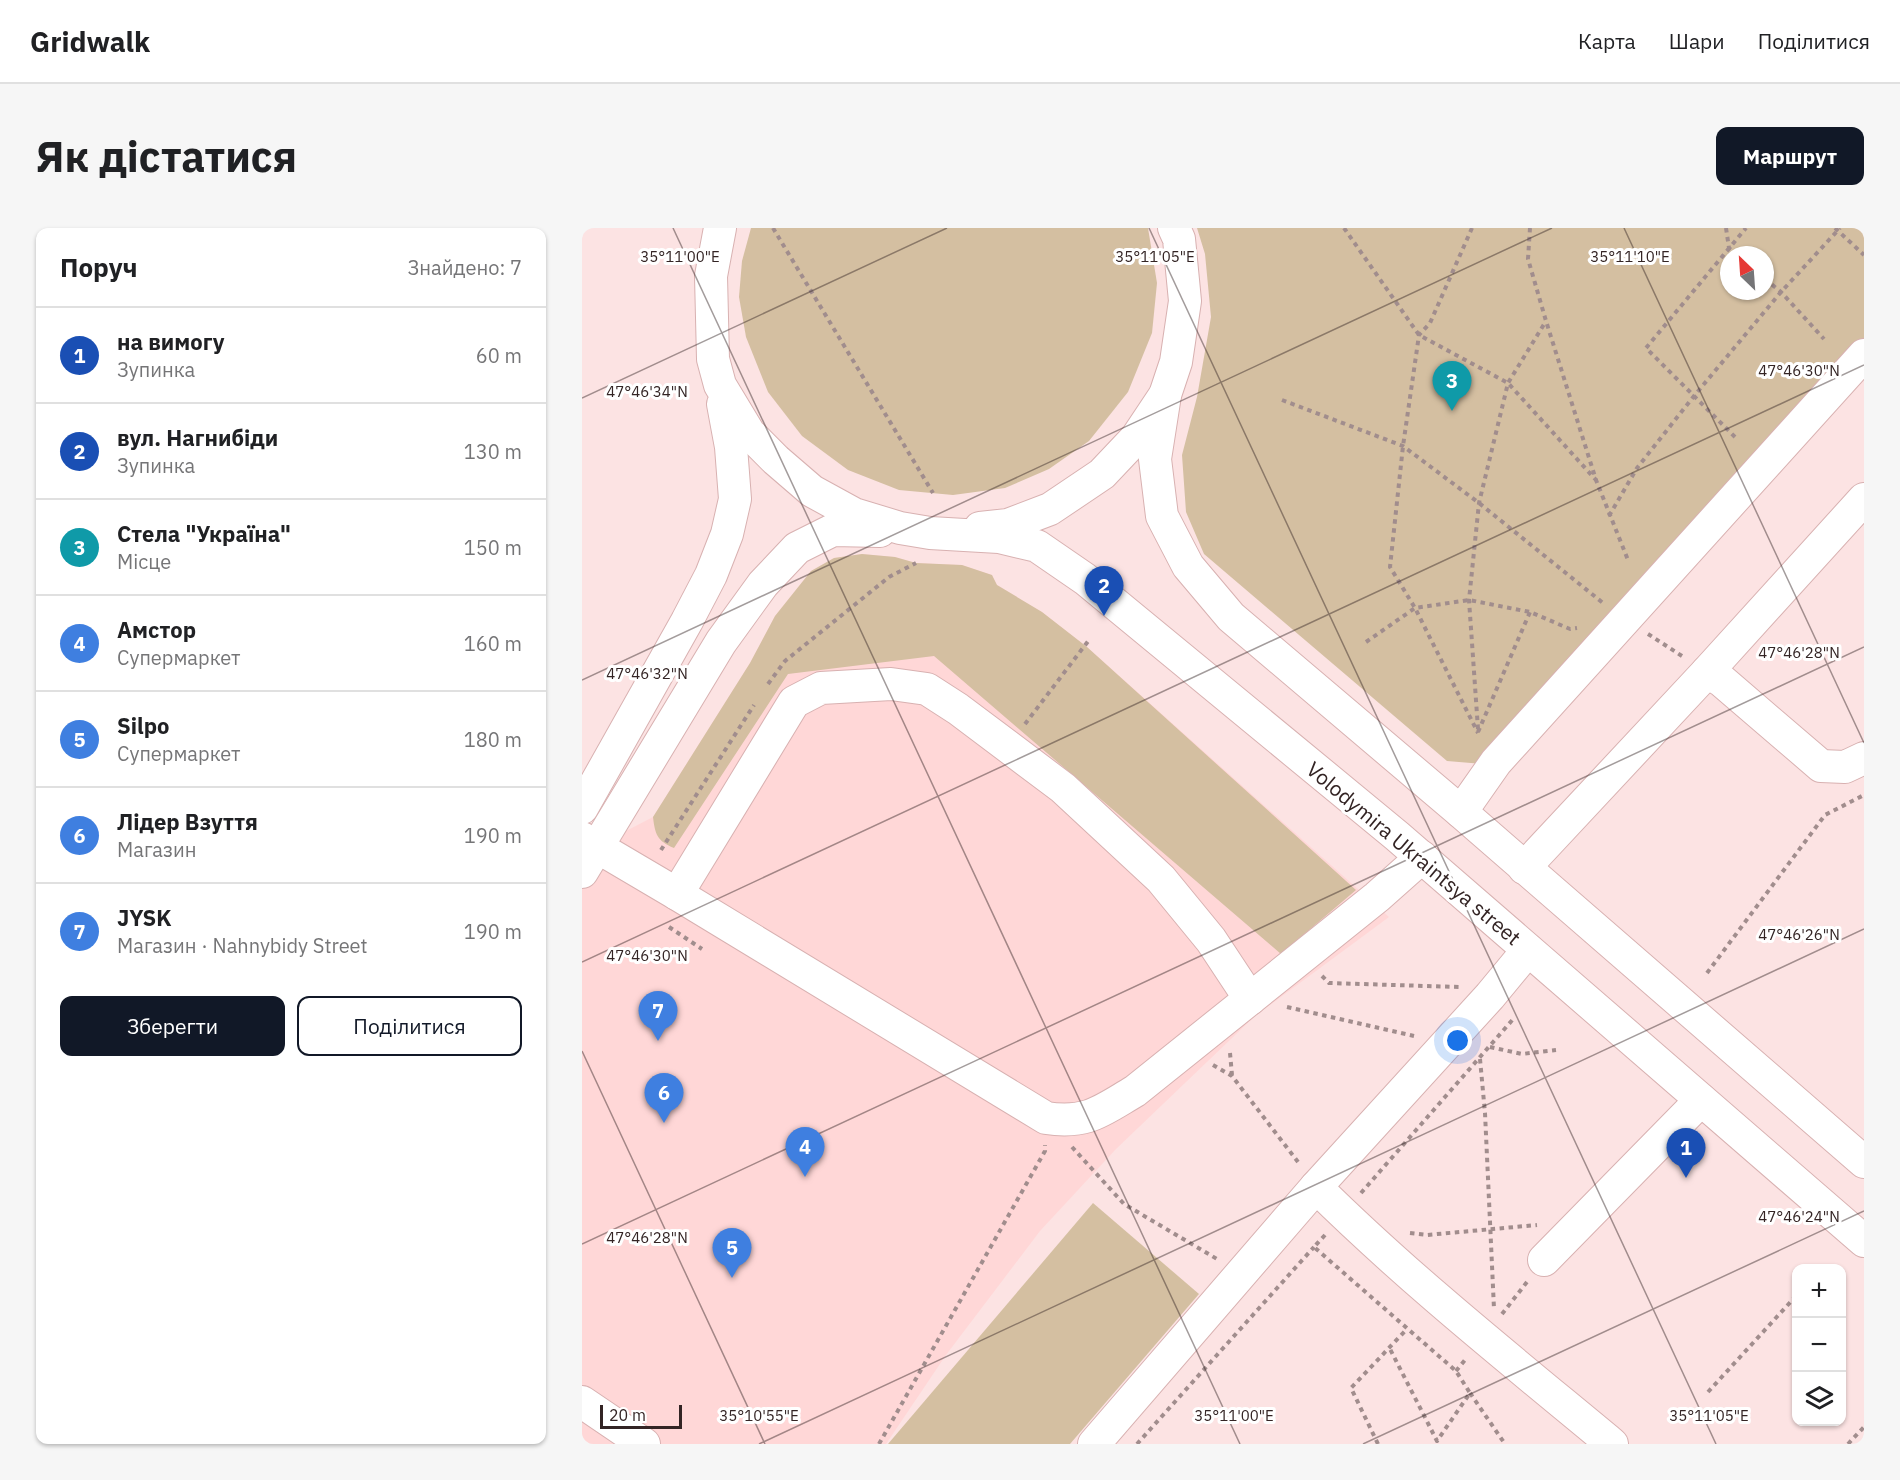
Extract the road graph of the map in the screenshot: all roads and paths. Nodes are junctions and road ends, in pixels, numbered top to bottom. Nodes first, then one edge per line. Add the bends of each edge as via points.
1 (720, 228) edge
2 (773, 228) edge
3 (1174, 228) edge
4 (1344, 228) edge
5 (1472, 228) edge
6 (1530, 228) edge
7 (1726, 228) edge
8 (1746, 228) edge
9 (1838, 229) edge
10 (1729, 246) edge
11 (1731, 246) edge
12 (1864, 255) edge
13 (1720, 259) edge
14 (1774, 286) edge
15 (1781, 292) junction
16 (1546, 321) junction
17 (1419, 335) junction
18 (1824, 339) dead end
19 (1864, 355) edge
20 (1508, 383) junction
21 (720, 385) junction
22 (1165, 395) junction
23 (1694, 396) junction
24 (1282, 400) dead end
25 (1735, 437) dead end
26 (1403, 446) junction
27 (1596, 480) junction
28 (933, 493) dead end
29 (1864, 499) edge
30 (1479, 503) junction
31 (1609, 516) junction
32 (930, 533) junction
33 (1628, 560) dead end
34 (1469, 600) junction
35 (1415, 608) junction
36 (1530, 612) junction
37 (1625, 619) junction
38 (1581, 627) dead end
39 (1089, 640) dead end
40 (1366, 642) dead end
41 (1707, 672) junction
42 (1478, 733) junction
43 (1008, 746) junction
44 (1864, 758) edge
45 (1864, 795) edge
46 (582, 808) edge
47 (1461, 812) junction
48 (587, 852) edge
49 (1422, 857) junction
50 (1524, 868) junction
51 (677, 894) junction
52 (1528, 950) junction
53 (1302, 957) junction
54 (1707, 974) dead end
55 (1464, 984) dead end
56 (1250, 999) junction
57 (1515, 1017) dead end
58 (1447, 1043) junction
59 (1490, 1047) junction
60 (1186, 1050) junction
61 (1556, 1050) dead end
62 (1480, 1058) junction
63 (1701, 1100) junction
64 (1046, 1118) junction
65 (1864, 1162) edge
66 (1316, 1187) junction
67 (1343, 1214) junction
68 (1584, 1221) junction
69 (1491, 1230) junction
70 (1405, 1233) dead end
71 (1864, 1241) edge
72 (1314, 1248) junction
73 (1544, 1260) dead end
74 (1240, 1276) junction
75 (1792, 1301) edge
76 (1494, 1315) dead end
77 (1407, 1329) junction
78 (1389, 1347) junction
79 (1708, 1392) dead end
80 (1470, 1393) junction
81 (582, 1402) edge
82 (1864, 1426) edge
83 (644, 1444) edge
84 (879, 1444) edge
85 (1094, 1444) edge
86 (1137, 1444) edge
87 (1378, 1444) edge
88 (1504, 1444) edge
89 (1612, 1444) edge
90 (1848, 1444) edge

1 - 21 street, Volodymira Ukraintsya street via 711,276 712,359
2 - 28 path
3 - 22 street, Volodymira Ukraintsya street via 1179,239 1185,300 1176,362
4 - 17 path
5 - 17 path via 1430,323
6 - 16 path via 1528,259
7 - 10 path
8 - 11 path
9 - 12 path
9 - 15 path
13 - 23 path via 1646,348
14 - 15 path
15 - 18 path
15 - 23 path
16 - 20 path
16 - 27 path
17 - 20 path
17 - 26 path
19 - 37 street
20 - 27 path
20 - 30 path
21 - 32 street, Volodymira Ukraintsya street via 749,433 812,491 854,514
21 - 46 street via 735,499 727,534 692,612
22 - 32 street, Volodymira Ukraintsya street via 1137,437 1102,474 1050,508 1008,525
22 - 47 street, Volodymira Ukraintsya street via 1155,459 1162,516 1188,566 1231,617
23 - 25 path
23 - 31 path via 1637,468
24 - 26 path
26 - 30 path
26 - 35 path via 1390,567
27 - 31 path
29 - 41 street
30 - 34 path
30 - 37 path
31 - 33 path
32 - 48 street via 833,530 796,548 721,642
32 - 49 street, Volodymira Ukraintsya street via 999,537 1037,546 1086,579
34 - 35 path
34 - 36 path
34 - 42 path
35 - 40 path
35 - 42 path
36 - 38 path via 1570,629
36 - 42 path
37 - 41 path
37 - 47 street via 1496,762
39 - 43 path
41 - 44 street via 1821,766 1845,766
41 - 50 street
43 - 51 street via 927,689 891,684 821,688 794,702
43 - 56 street via 1063,788 1161,879 1211,940
45 - 54 path via 1825,815
47 - 50 street, Volodymira Ukraintsya street
48 - 51 street
49 - 52 street, Volodymira Ukraintsya street
49 - 53 street
50 - 65 street, Volodymira Ukraintsya street
51 - 64 street
52 - 58 street
52 - 63 street, Volodymira Ukraintsya street
53 - 55 path via 1329,983 1459,988
53 - 56 street
56 - 58 path
56 - 60 street
57 - 59 path
58 - 62 path
58 - 66 street
59 - 61 path via 1522,1054
59 - 62 path
60 - 64 street via 1135,1091 1102,1110 1068,1121
60 - 66 path via 1232,1076
62 - 67 path
62 - 69 path
63 - 68 street
63 - 71 street, Volodymira Ukraintsya street
64 - 74 path via 1124,1204
64 - 84 path via 1045,1151
66 - 67 street
66 - 74 street
67 - 72 path
67 - 89 street via 1482,1337
68 - 69 path
68 - 73 street
69 - 70 path
69 - 76 path
72 - 77 path
72 - 86 path
74 - 85 street
75 - 79 path
77 - 78 path
77 - 80 path via 1456,1371
78 - 80 path via 1437,1441
78 - 87 path via 1351,1388
80 - 88 path
81 - 83 street
82 - 90 path

